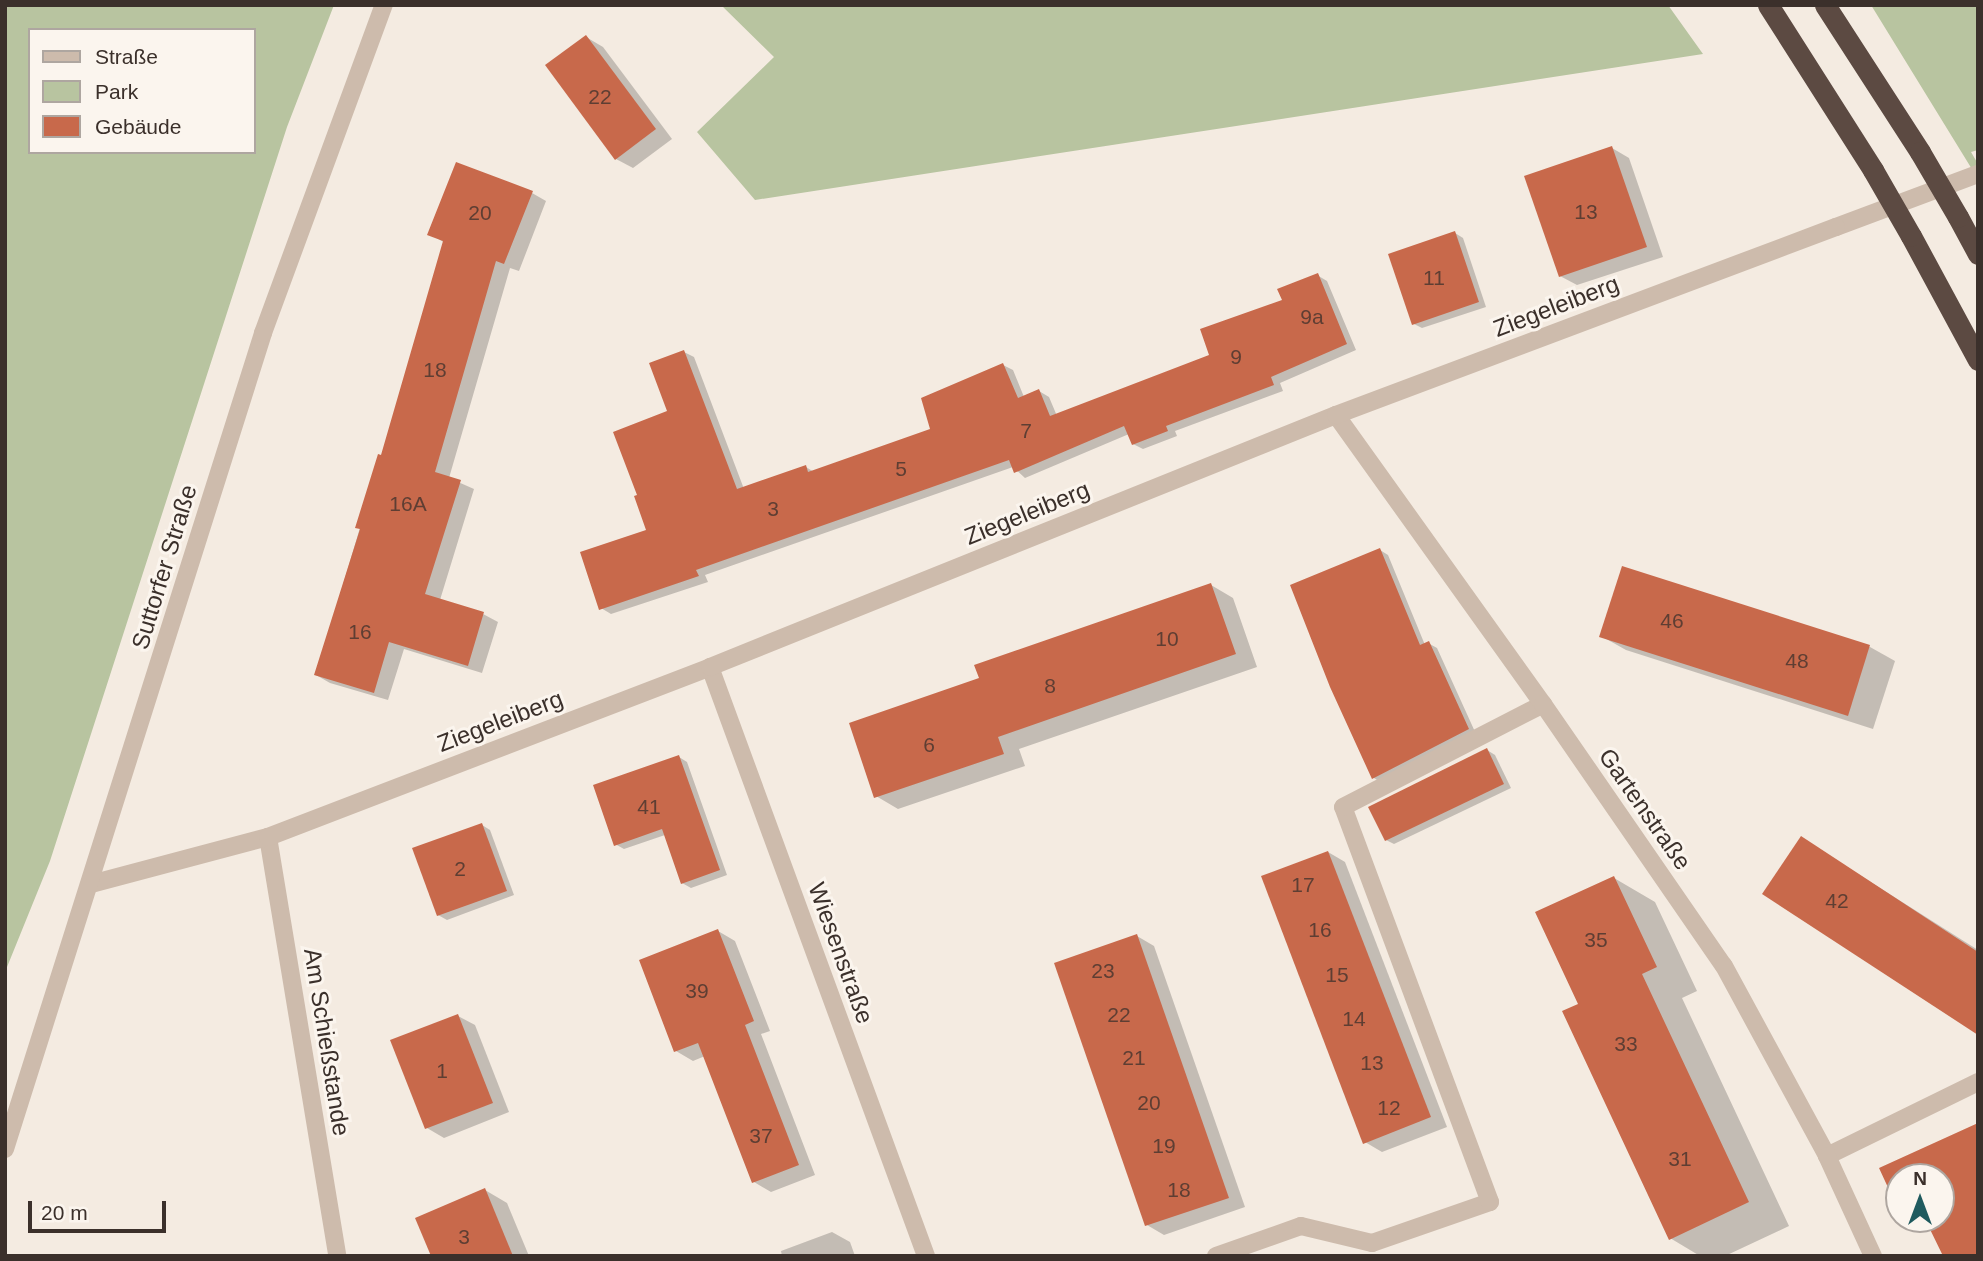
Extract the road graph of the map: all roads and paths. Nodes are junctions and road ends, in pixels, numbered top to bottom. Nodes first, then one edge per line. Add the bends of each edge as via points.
1 (384, 5) edge
2 (1768, 5) edge
3 (1825, 5) edge
4 (1978, 174) edge
5 (1978, 254) edge
6 (1978, 360) edge
7 (1336, 415) junction
8 (710, 667) junction
9 (1543, 704) junction
10 (268, 837) junction
11 (91, 884) junction
12 (1978, 1082) edge
13 (5, 1149) edge
14 (1827, 1156) junction
15 (337, 1256) edge
16 (926, 1256) edge
17 (1216, 1256) edge
18 (1873, 1256) edge

1 - 11 street, Suttorfer Straße via 263,332
2 - 6 highway, bridge via 1873,170
3 - 5 highway, bridge via 1920,152
4 - 7 street, Ziegeleiberg
7 - 8 street, Ziegeleiberg
7 - 9 street, Gartenstraße
8 - 10 street, Ziegeleiberg
8 - 16 street, Wiesenstraße
9 - 14 street, Gartenstraße via 1724,966
9 - 17 street via 1343,807 1490,1202 1372,1243 1301,1226
10 - 11 street, Ziegeleiberg
10 - 15 street, Am Schießstande
11 - 13 street, Suttorfer Straße
12 - 14 street
14 - 18 street, Gartenstraße

